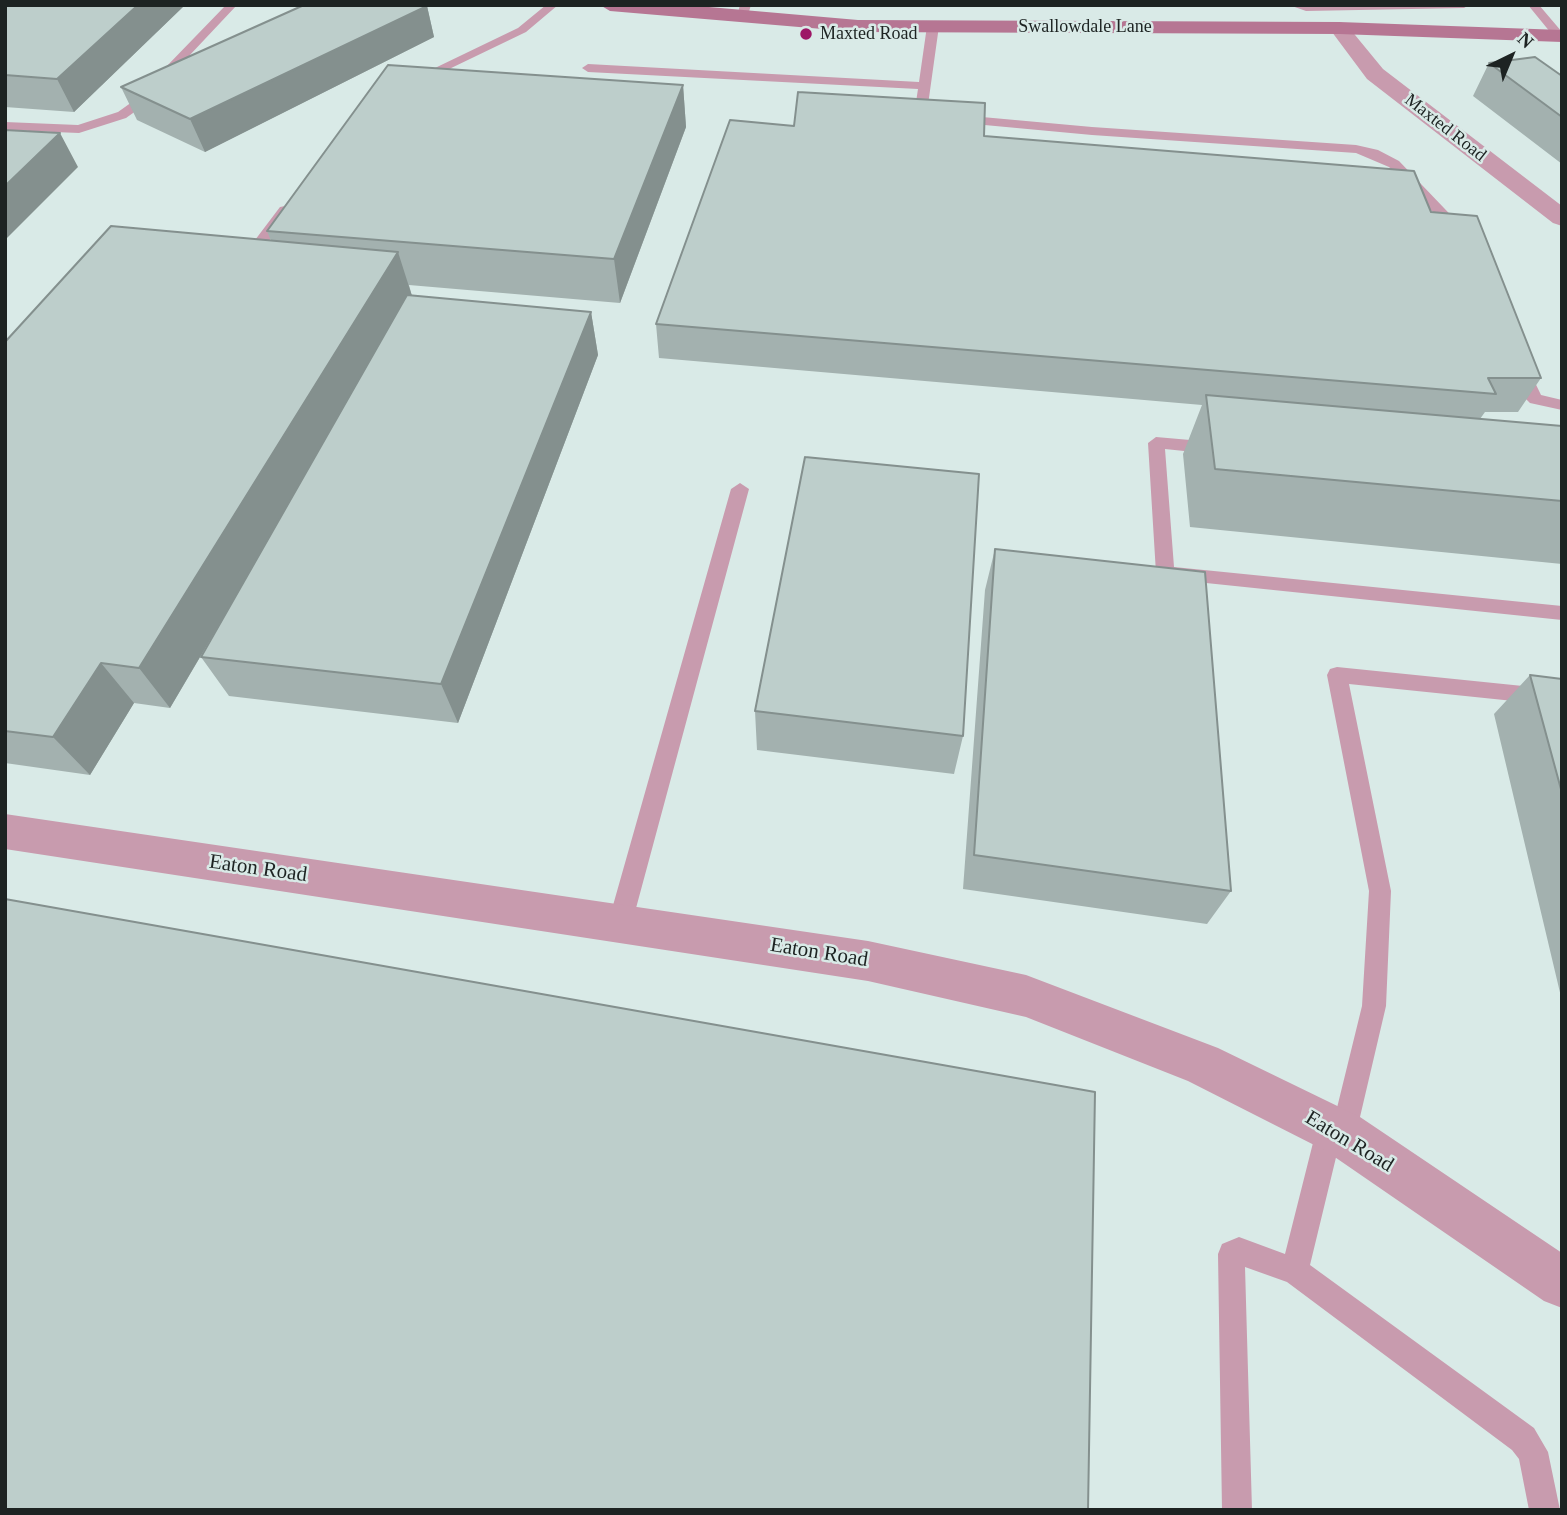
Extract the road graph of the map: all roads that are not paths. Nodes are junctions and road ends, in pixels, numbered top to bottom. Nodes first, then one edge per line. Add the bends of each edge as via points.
1 (232, 5) edge
2 (553, 5) edge
3 (610, 5) edge
4 (1294, 5) edge
5 (1464, 5) edge
6 (1533, 5) edge
7 (707, 9) edge
8 (744, 11) edge
9 (933, 26) junction
10 (1339, 29) junction
11 (1560, 36) edge
12 (588, 68) dead end
13 (924, 86) junction
14 (401, 87) edge
15 (5, 126) edge
16 (294, 198) edge
17 (1562, 218) edge
18 (1469, 243) edge
19 (254, 251) edge
20 (1515, 355) edge
21 (1562, 405) edge
22 (1237, 450) edge
23 (740, 489) dead end
24 (1562, 614) edge
25 (1562, 698) edge
26 (5, 831) edge
27 (620, 923) junction
28 (1337, 1131) junction
29 (1295, 1271) junction
30 (1562, 1283) edge
31 (1237, 1510) edge
32 (1545, 1510) edge

1 - 15 lane via 122,115 79,129
2 - 14 lane via 523,30
3 - 7 street, Swallowdale Lane
4 - 5 lane
6 - 11 lane
7 - 8 street, Swallowdale Lane
8 - 9 street, Swallowdale Lane via 858,26
9 - 10 street, Swallowdale Lane
9 - 13 lane
10 - 11 street, Swallowdale Lane
10 - 17 street, Maxted Road via 1375,74
12 - 13 lane
13 - 18 lane via 920,116 1373,153 1394,164
16 - 19 lane
20 - 21 lane via 1530,393 1536,399
22 - 24 lane via 1156,443 1165,573
23 - 27 lane
25 - 28 lane via 1337,676 1380,891 1374,1006
26 - 27 street, Eaton Road
27 - 28 street, Eaton Road via 868,961 1026,996 1202,1064
28 - 29 lane
28 - 30 street, Eaton Road
29 - 31 lane via 1239,1251 1233,1254
29 - 32 lane via 1522,1439 1533,1452

